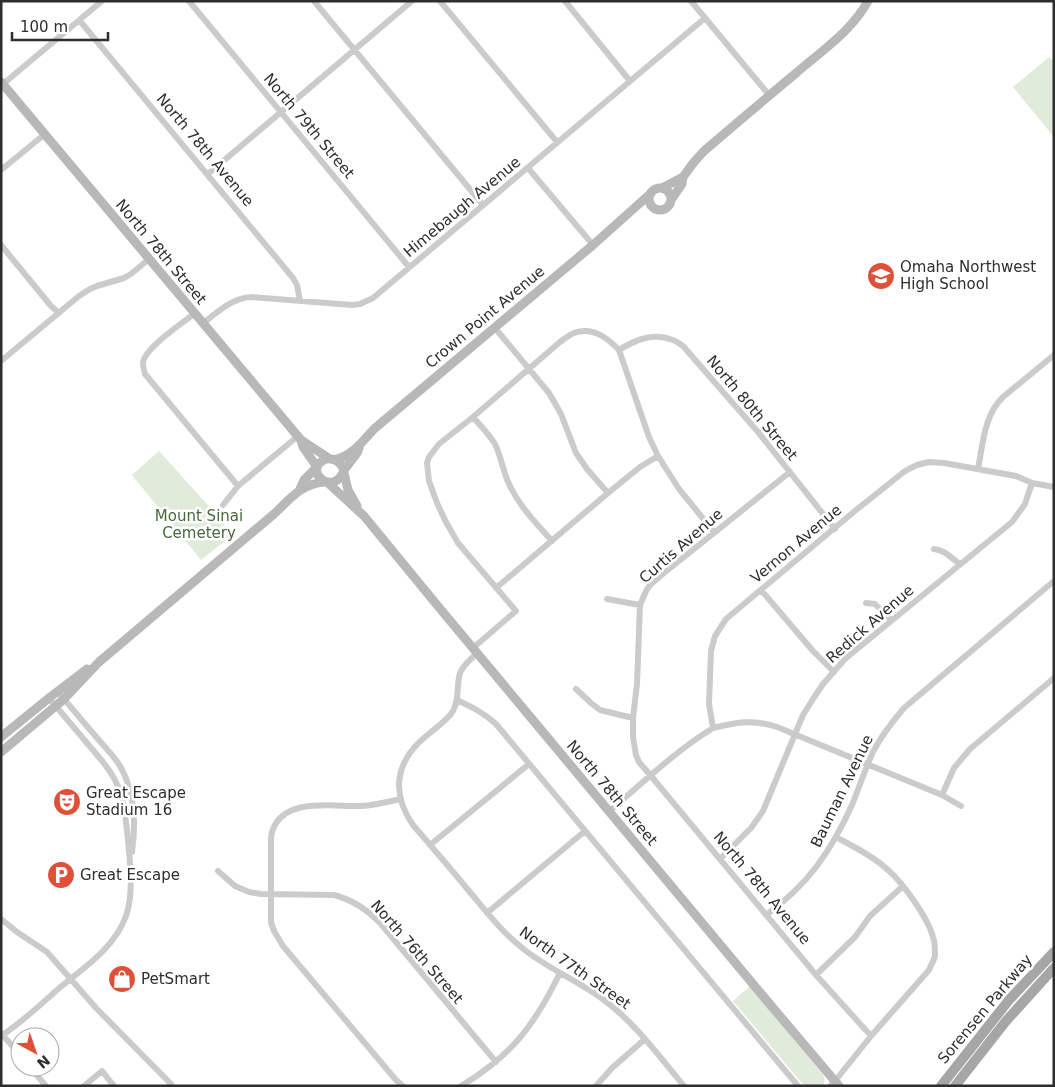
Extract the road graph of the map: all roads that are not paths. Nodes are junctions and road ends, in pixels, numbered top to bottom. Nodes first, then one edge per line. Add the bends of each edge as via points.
1 (102, 1) edge
2 (189, 1) edge
3 (314, 1) edge
4 (412, 1) edge
5 (440, 1) edge
6 (565, 1) edge
7 (691, 1) edge
8 (868, 1) edge
9 (705, 18) junction
10 (80, 21) junction
11 (355, 50) junction
12 (630, 81) junction
13 (2, 83) edge
14 (769, 95) junction
15 (281, 112) junction
16 (44, 134) junction
17 (557, 142) junction
18 (528, 168) junction
19 (1, 170) edge
20 (208, 174) junction
21 (683, 177) junction
22 (662, 188) junction
23 (650, 194) junction
24 (671, 200) junction
25 (483, 205) junction
26 (654, 207) junction
27 (631, 212) junction
28 (1, 245) edge
29 (593, 245) junction
30 (149, 259) junction
31 (409, 267) junction
32 (300, 301) junction
33 (59, 312) junction
34 (195, 313) junction
35 (203, 323) junction
36 (494, 328) junction
37 (618, 350) junction
38 (1054, 355) edge
39 (1, 361) edge
40 (528, 369) junction
41 (473, 417) junction
42 (299, 438) junction
43 (360, 446) junction
44 (658, 456) junction
45 (332, 459) junction
46 (317, 468) junction
47 (978, 468) junction
48 (344, 472) junction
49 (790, 472) junction
50 (326, 482) junction
51 (1032, 482) junction
52 (238, 486) junction
53 (1054, 487) edge
54 (300, 489) junction
55 (608, 493) junction
56 (223, 505) dead end
57 (364, 516) junction
58 (835, 528) junction
59 (714, 532) junction
60 (552, 540) junction
61 (934, 549) dead end
62 (960, 564) junction
63 (1054, 580) edge
64 (496, 588) junction
65 (761, 590) junction
66 (608, 599) dead end
67 (866, 603) dead end
68 (640, 605) junction
69 (891, 620) junction
70 (475, 650) junction
71 (96, 664) junction
72 (834, 672) junction
73 (1054, 678) edge
74 (576, 689) dead end
75 (58, 691) junction
76 (49, 698) junction
77 (64, 699) junction
78 (457, 700) junction
79 (56, 706) junction
80 (633, 718) junction
81 (713, 728) junction
82 (795, 735) junction
83 (1, 737) edge
84 (1, 752) edge
85 (636, 755) joint
86 (529, 764) junction
87 (868, 765) junction
88 (651, 776) junction
89 (127, 782) junction
90 (119, 786) junction
91 (942, 795) junction
92 (401, 799) junction
93 (960, 806) dead end
94 (610, 811) junction
95 (585, 831) junction
96 (836, 837) junction
97 (430, 845) junction
98 (720, 859) junction
99 (130, 864) junction
100 (218, 871) dead end
101 (903, 886) junction
102 (270, 894) junction
103 (487, 913) junction
104 (766, 915) junction
105 (1, 919) edge
106 (1054, 952) edge
107 (1054, 968) edge
108 (560, 973) junction
109 (816, 975) junction
110 (71, 979) junction
111 (2, 1035) edge
112 (871, 1036) junction
113 (645, 1039) junction
114 (496, 1062) junction
115 (835, 1084) edge
116 (84, 1086) edge
117 (114, 1086) edge
118 (169, 1086) edge
119 (403, 1086) edge
120 (461, 1086) edge
121 (596, 1086) edge
122 (684, 1086) edge
123 (798, 1086) edge
124 (941, 1086) edge
125 (955, 1086) edge

1 - 10 street
2 - 15 street, North 79th Street
3 - 11 street
4 - 11 street
5 - 17 street
6 - 12 street
7 - 9 street
8 - 14 main road via 839,36
9 - 12 street, Himebaugh Avenue
9 - 14 street
10 - 13 street
10 - 20 street, North 78th Avenue
11 - 15 street
11 - 25 street
12 - 17 street, Himebaugh Avenue
13 - 16 main road, North 78th Street
14 - 21 main road via 704,151
15 - 20 street
15 - 31 street, North 79th Street
16 - 19 street
16 - 30 main road, North 78th Street
17 - 18 street, Himebaugh Avenue
18 - 25 street, Himebaugh Avenue
18 - 29 street
20 - 32 street, North 78th Avenue via 293,278
21 - 22 main road
21 - 24 main road
22 - 23 main road
22 - 24 main road
23 - 26 main road via 649,200
23 - 27 main road, Crown Point Avenue
24 - 26 main road via 664,208
25 - 31 street, Himebaugh Avenue
26 - 27 main road, Crown Point Avenue
27 - 29 main road, Crown Point Avenue
28 - 33 street
29 - 36 main road, Crown Point Avenue
30 - 33 street via 124,278 90,289
30 - 34 main road, North 78th Street
31 - 32 street, Himebaugh Avenue via 376,296 360,304
32 - 35 street, Himebaugh Avenue via 242,298 226,305
33 - 39 street
34 - 35 main road, North 78th Street
34 - 52 street via 151,349 143,362 145,374
35 - 42 main road, North 78th Street
36 - 40 street
36 - 43 main road, Crown Point Avenue via 374,429
37 - 40 street via 595,332 573,333
37 - 44 street
37 - 49 street, North 80th Street via 646,338 673,340 683,346
38 - 47 street via 997,402 988,418
40 - 41 street
40 - 55 street via 557,406 579,459
41 - 60 street via 494,443 516,498
41 - 64 street via 428,457 429,481 458,543
42 - 45 main road
42 - 46 main road
42 - 52 street
43 - 45 main road, Crown Point Avenue via 346,456
43 - 48 main road, Crown Point Avenue
44 - 55 street
44 - 59 street via 679,489
45 - 46 main road via 321,462
45 - 48 main road
46 - 50 main road via 318,476
46 - 54 main road via 304,480
47 - 51 street, Vernon Avenue
47 - 58 street, Vernon Avenue via 929,462 917,465
48 - 50 main road via 337,480
48 - 57 main road via 348,490
49 - 58 street, North 80th Street
49 - 59 street, Curtis Avenue
50 - 54 main road
50 - 57 main road
51 - 53 street, Vernon Avenue
51 - 62 street, Redick Avenue via 1025,504 1012,522
52 - 56 street
54 - 71 main road
55 - 60 street
57 - 70 main road, North 78th Street
58 - 65 street, Vernon Avenue
59 - 68 street, Curtis Avenue via 650,585
60 - 64 street
61 - 62 street via 940,549
62 - 69 street, Redick Avenue
63 - 87 street, Bauman Avenue via 904,708 885,732
64 - 70 street via 516,611
65 - 72 street
65 - 81 street, Vernon Avenue via 729,616 715,636 711,651 709,700
66 - 68 street
67 - 69 street via 876,604
68 - 80 street, Curtis Avenue
69 - 72 street, Redick Avenue
70 - 78 street via 461,671
70 - 94 main road, North 78th Street
71 - 75 main road
71 - 77 main road
72 - 82 street, Redick Avenue via 803,714
73 - 91 street via 970,749 954,768
74 - 80 street via 600,710
75 - 76 main road
75 - 77 street
76 - 79 street
76 - 83 main road
77 - 79 main road
77 - 89 street via 115,759
78 - 86 street via 489,718
78 - 92 street via 451,714 414,747 403,763 399,784
79 - 84 main road
79 - 90 street
80 - 85 street, Curtis Avenue
81 - 82 street via 739,722 765,723
81 - 88 street
82 - 87 street
82 - 98 street, Redick Avenue via 763,811
85 - 88 street, North 78th Avenue
86 - 95 street
86 - 97 street
87 - 91 street
87 - 96 street, Bauman Avenue
88 - 94 street
88 - 98 street, North 78th Avenue
89 - 90 street
89 - 99 street via 133,811
90 - 99 street via 126,812
91 - 93 street
92 - 97 street, North 77th Street via 406,815
92 - 102 street via 364,806 307,806 286,813 272,832
94 - 115 main road, North 78th Street
95 - 103 street
95 - 123 street
96 - 101 street via 878,862
96 - 104 street, Bauman Avenue via 806,881
97 - 103 street, North 77th Street
98 - 104 street, North 78th Avenue
99 - 110 street via 126,916 118,932 108,946
100 - 102 street, North 76th Street via 242,890
101 - 109 street via 870,916 855,937
101 - 112 street via 929,926 934,938 935,958 929,970
102 - 114 street, North 76th Street via 334,895 354,902 370,913
102 - 119 street via 271,922 279,940
103 - 108 street, North 77th Street via 521,948
104 - 109 street, North 78th Avenue
105 - 110 street via 47,952
106 - 124 main road, Sorensen Parkway via 1009,1000
107 - 125 main road, Sorensen Parkway via 1011,1015
108 - 113 street, North 77th Street via 604,1000
108 - 114 street via 529,1027
109 - 112 street, North 78th Avenue
110 - 111 street
110 - 118 street via 172,1084
112 - 115 street
113 - 121 street
113 - 122 street, North 77th Street
114 - 120 street
116 - 117 street via 102,1071

